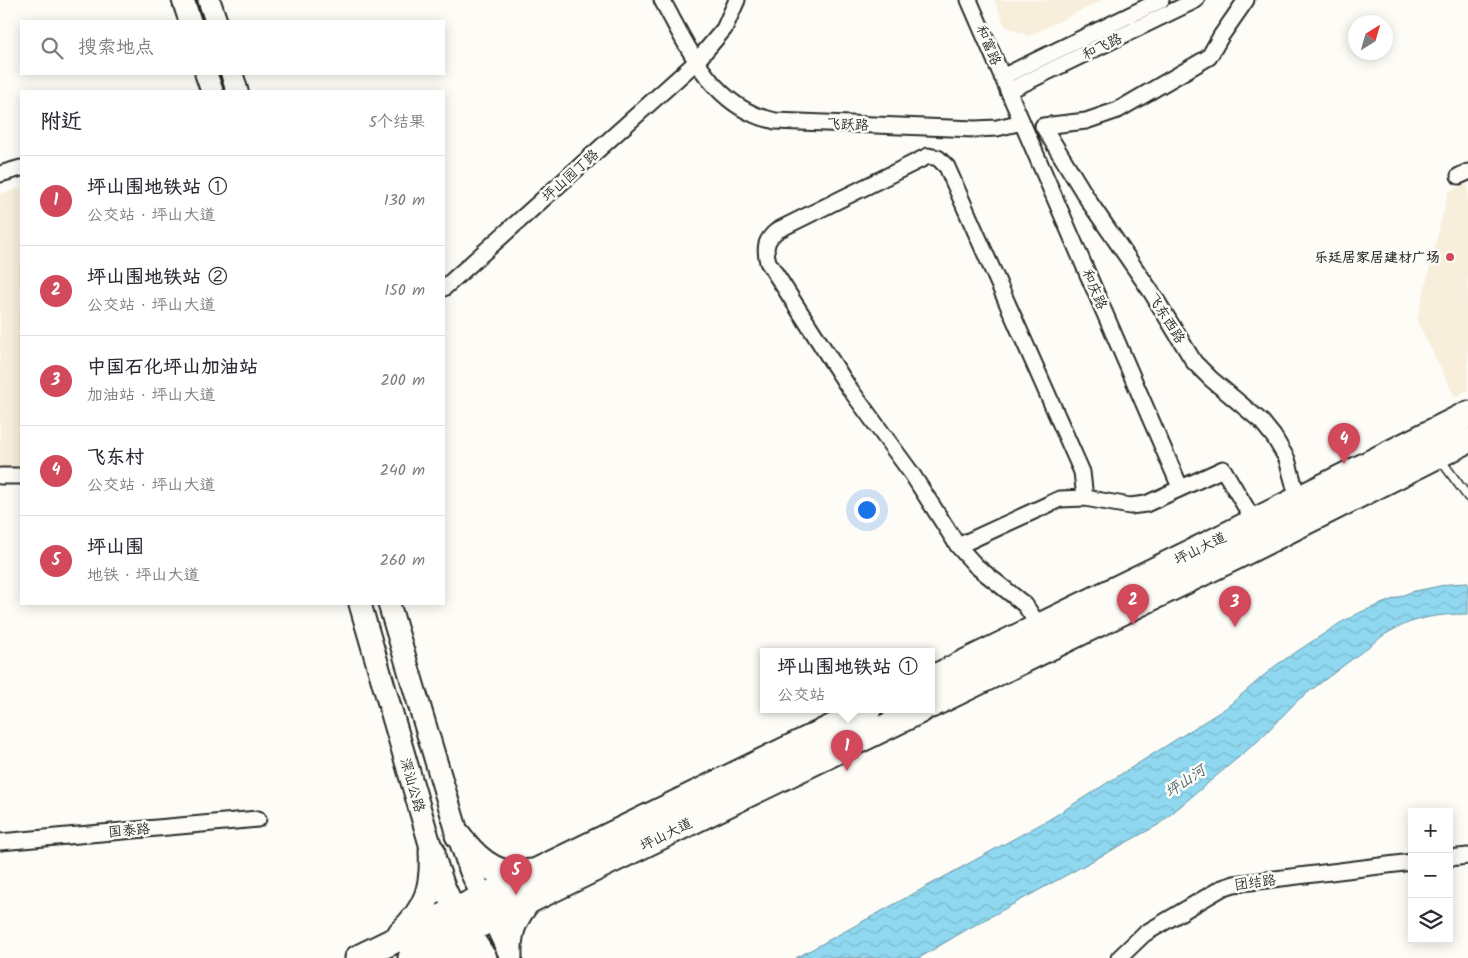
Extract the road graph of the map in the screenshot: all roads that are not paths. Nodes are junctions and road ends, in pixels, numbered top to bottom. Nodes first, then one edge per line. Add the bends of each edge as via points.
1 (183, 0) edge
2 (209, 0) edge
3 (662, 0) edge
4 (737, 0) edge
5 (969, 0) edge
6 (1161, 0) edge
7 (1196, 0) edge
8 (1246, 0) edge
9 (190, 20) edge
10 (216, 20) edge
11 (696, 62) junction
12 (206, 75) edge
13 (232, 75) edge
14 (1002, 77) junction
15 (212, 90) edge
16 (237, 90) edge
17 (1008, 91) junction
18 (1022, 122) junction
19 (20, 168) edge
20 (0, 174) edge
21 (445, 287) edge
22 (1468, 414) edge
23 (1468, 440) edge
24 (1437, 455) junction
25 (0, 476) edge
26 (20, 476) edge
27 (1180, 488) junction
28 (1468, 497) edge
29 (1085, 498) junction
30 (1298, 499) junction
31 (1254, 521) junction
32 (958, 546) junction
33 (360, 605) edge
34 (389, 605) edge
35 (1039, 626) junction
36 (935, 677) edge
37 (935, 703) edge
38 (862, 713) edge
39 (915, 713) edge
40 (258, 819) dead end
41 (458, 835) junction
42 (0, 842) edge
43 (432, 851) junction
44 (1468, 856) edge
45 (1453, 858) edge
46 (1408, 862) edge
47 (540, 870) junction
48 (532, 899) junction
49 (487, 908) junction
50 (462, 921) junction
51 (388, 944) junction
52 (416, 955) edge
53 (358, 958) edge
54 (469, 958) edge
55 (486, 958) edge
56 (1119, 958) edge

1 - 9 main road
2 - 10 main road
3 - 11 street, 飞跃路
4 - 11 street, 坪山园丁路 via 724,29
5 - 14 street, 和富路
6 - 14 street, 和飞路
7 - 17 street, 和飞路
8 - 30 street, 飞东西路 via 1209,57 1118,110 1086,122 1043,126 1194,362 1262,422 1274,437 1287,459
11 - 18 street, 飞跃路 via 714,86 734,104 754,115 775,121 975,129
11 - 21 street, 坪山园丁路
12 - 15 main road
13 - 16 main road
14 - 17 street, 和富路
17 - 18 street, 和庆路
18 - 27 street, 和庆路
19 - 20 street
22 - 30 highway, 坪山大道
23 - 24 highway, 坪山大道
24 - 28 lane
24 - 37 highway, 坪山大道
25 - 26 street
27 - 29 street via 1146,504 1130,506
27 - 31 street via 1223,468
29 - 32 street via 1060,499
29 - 32 street via 1082,472 947,167 938,158 928,156 778,230 769,237 765,249 768,262 847,385 912,474
30 - 31 highway, 坪山大道
31 - 35 highway, 坪山大道
32 - 35 street via 976,566 1025,606
33 - 43 main road, 深汕公路
34 - 41 main road, 深汕公路
35 - 36 highway, 坪山大道
38 - 47 highway, 坪山大道
39 - 48 highway, 坪山大道
40 - 42 street, 国泰路
41 - 47 highway via 476,857 497,871 518,874
41 - 49 main road, 深汕公路
43 - 50 main road, 深汕公路 via 443,884
43 - 51 highway via 430,890 423,906 413,921
44 - 45 street
46 - 56 street, 团结路 via 1234,884 1144,934
47 - 49 highway, 坪山大道
48 - 49 highway, 坪山大道
48 - 49 main road, 深汕公路 via 513,928 511,957
49 - 50 highway, 坪山大道
50 - 51 highway, 坪山大道
50 - 52 highway, 坪山大道
50 - 55 main road, 深汕公路
51 - 53 highway, 坪山大道
52 - 54 highway via 444,952

